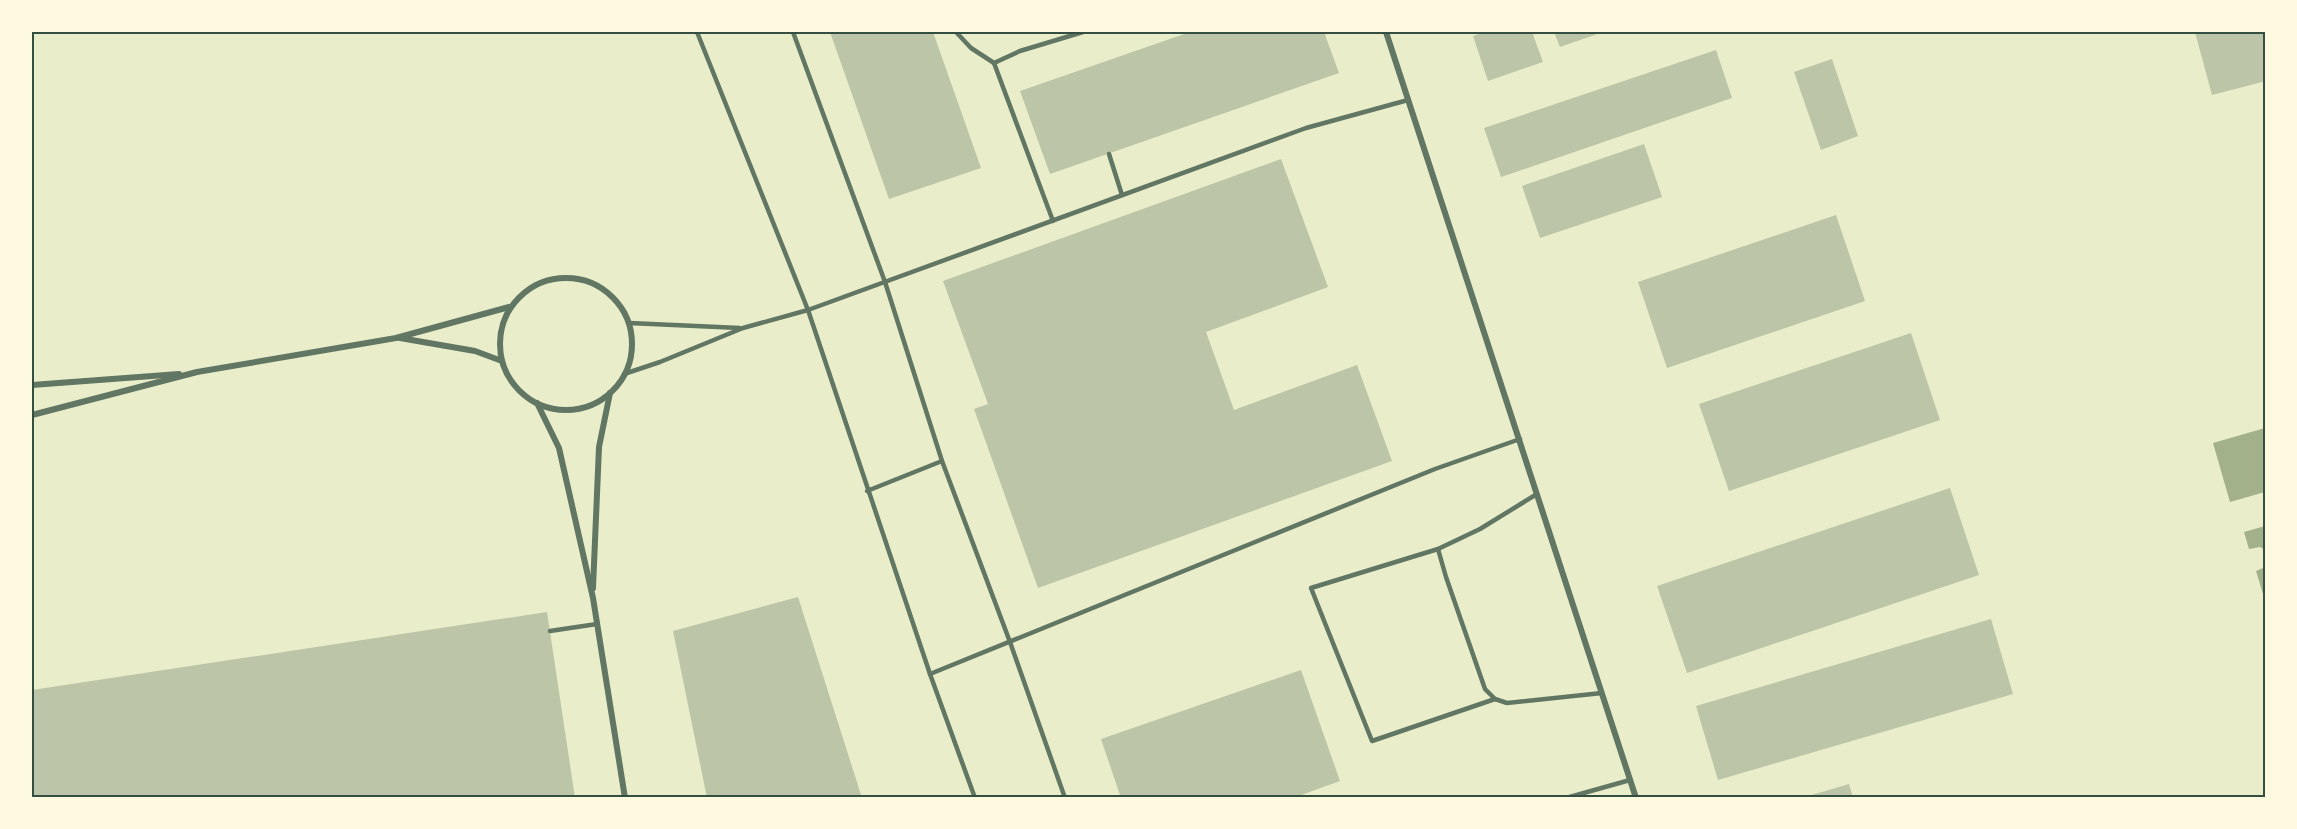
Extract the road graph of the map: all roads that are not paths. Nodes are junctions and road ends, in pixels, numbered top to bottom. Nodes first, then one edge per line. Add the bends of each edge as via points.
1 (697, 32) edge
2 (793, 32) edge
3 (956, 32) edge
4 (1083, 32) edge
5 (1386, 32) edge
6 (994, 63) junction
7 (1408, 100) junction
8 (1109, 154) dead end
9 (1122, 195) junction
10 (1053, 221) junction
11 (885, 282) junction
12 (509, 307) junction
13 (808, 310) junction
14 (629, 323) junction
15 (743, 328) junction
16 (396, 338) junction
17 (502, 361) junction
18 (197, 372) junction
19 (624, 374) junction
20 (32, 385) edge
21 (610, 392) junction
22 (537, 403) junction
23 (32, 415) edge
24 (1520, 439) junction
25 (942, 461) junction
26 (867, 491) junction
27 (1538, 494) junction
28 (1438, 549) junction
29 (593, 598) junction
30 (597, 624) junction
31 (550, 631) dead end
32 (1010, 642) junction
33 (930, 674) junction
34 (1602, 693) junction
35 (1495, 699) junction
36 (1630, 780) junction
37 (626, 798) edge
38 (975, 798) edge
39 (1065, 798) edge
40 (1566, 798) edge
41 (1636, 798) edge

1 - 13 lane
2 - 11 lane
3 - 6 lane
4 - 6 lane
5 - 7 street
6 - 10 lane
7 - 9 lane via 1306,128
7 - 24 street
8 - 9 lane
9 - 10 lane
10 - 11 lane
11 - 13 lane
11 - 25 lane
12 - 14 street via 543,281 585,280 620,305
12 - 16 street
12 - 17 street via 501,328
13 - 15 lane
13 - 26 lane
14 - 15 lane
14 - 19 street via 632,344
15 - 19 lane
16 - 17 street via 474,351
16 - 18 street
17 - 22 street via 518,391
18 - 20 street
18 - 23 street
19 - 21 street
21 - 22 street via 602,400 581,408 558,410
21 - 29 street via 599,447
22 - 29 street via 559,448
24 - 27 street
24 - 32 lane via 1436,469
25 - 26 lane
25 - 32 lane
26 - 33 lane
27 - 28 lane
27 - 34 street
28 - 35 lane via 1485,688
28 - 35 lane via 1311,588 1372,741
29 - 30 street
30 - 31 lane
30 - 37 street
32 - 33 lane
32 - 39 lane
33 - 38 lane
34 - 35 lane via 1507,703
34 - 36 street
36 - 40 lane
36 - 41 street

